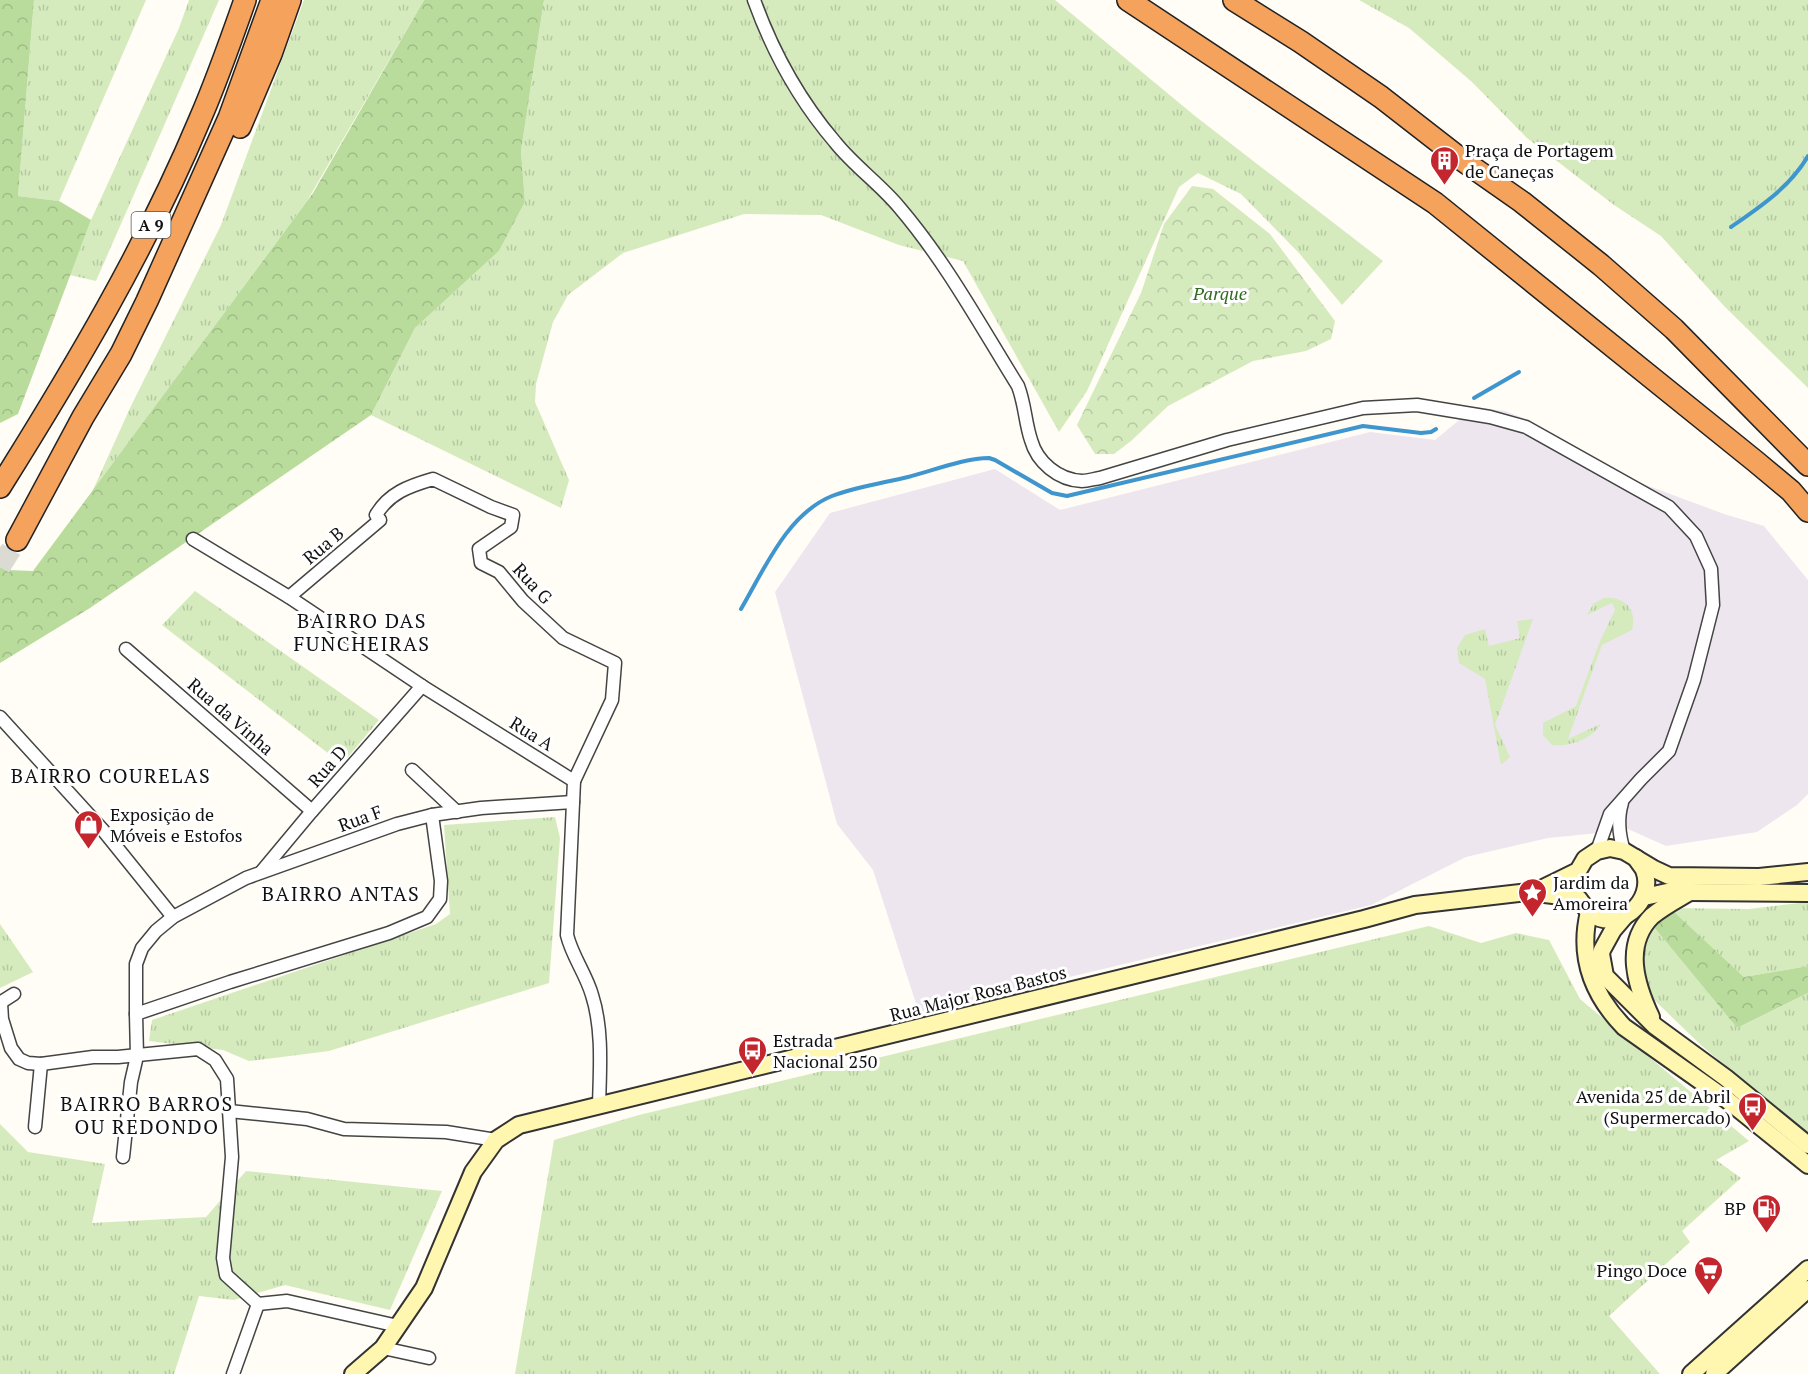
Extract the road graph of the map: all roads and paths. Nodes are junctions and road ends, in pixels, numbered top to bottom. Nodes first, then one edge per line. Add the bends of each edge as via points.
1 (245, 0) edge
2 (272, 0) edge
3 (290, 0) edge
4 (754, 0) edge
5 (1128, 0) edge
6 (1233, 0) edge
7 (74, 435) junction
8 (1808, 465) edge
9 (0, 487) edge
10 (1791, 491) junction
11 (1808, 504) edge
12 (1808, 510) edge
13 (380, 520) joint
14 (193, 539) dead end
15 (17, 540) tunnel mouth
16 (289, 597) junction
17 (126, 649) dead end
18 (422, 686) junction
19 (0, 717) edge
20 (412, 770) dead end
21 (574, 781) junction
22 (1625, 796) junction
23 (573, 802) junction
24 (312, 811) junction
25 (457, 812) junction
26 (432, 815) junction
27 (1597, 851) junction
28 (1630, 854) junction
29 (1578, 871) junction
30 (261, 872) junction
31 (1808, 872) edge
32 (1535, 892) junction
33 (1690, 892) junction
34 (1808, 893) edge
35 (1644, 897) junction
36 (1578, 898) junction
37 (1589, 912) junction
38 (1625, 916) junction
39 (173, 917) junction
40 (14, 994) dead end
41 (1, 1003) edge
42 (136, 1014) junction
43 (1655, 1026) junction
44 (137, 1056) junction
45 (41, 1064) junction
46 (599, 1105) junction
47 (229, 1111) junction
48 (35, 1127) dead end
49 (496, 1140) junction
50 (1808, 1145) edge
51 (123, 1157) dead end
52 (1808, 1165) edge
53 (1808, 1269) edge
54 (1808, 1289) edge
55 (258, 1304) junction
56 (398, 1326) junction
57 (382, 1348) junction
58 (429, 1358) dead end
59 (233, 1374) edge
60 (353, 1374) edge
61 (1691, 1374) edge
62 (1714, 1374) edge

1 - 9 highway, A 9 via 200,122 133,262
2 - 7 highway, A 9 via 229,118 177,237 121,354
3 - 7 highway via 253,97 159,305 137,348
4 - 22 street via 766,33 805,102 835,142 899,206 948,271 1018,386 1034,450 1049,469 1063,477 1082,481 1100,478 1227,440 1363,408 1417,405 1526,427 1669,507 1696,536 1711,569 1713,604 1694,680 1669,752
5 - 10 highway via 1435,203
6 - 8 highway via 1381,97 1561,232 1674,329
7 - 15 highway, A 9
10 - 11 highway
10 - 12 highway
13 - 16 street, Rua B
13 - 21 street, Rua G via 376,515 383,503 398,491 434,479 513,515 511,527 479,549 481,563 499,572 563,638 615,663 612,700
14 - 16 street, Rua A
16 - 18 street, Rua A
17 - 24 street, Rua da Vinha
18 - 21 street, Rua A
18 - 24 street, Rua D
19 - 39 street via 102,829
20 - 25 street
21 - 23 street
22 - 27 street via 1610,814
22 - 28 street via 1618,814 1620,840
23 - 25 street, Rua F
23 - 46 street via 567,935 592,994 597,1022
24 - 30 street, Rua D
25 - 26 street, Rua F
26 - 30 street, Rua F
26 - 42 street via 441,881 440,899 427,917 389,933
27 - 28 main road via 1610,848
27 - 29 main road via 1585,859
28 - 31 main road via 1669,876 1759,877
28 - 35 main road via 1644,870
29 - 32 main road
29 - 36 main road
30 - 39 street, Rua F
32 - 36 main road
32 - 46 main road, Rua Major Rosa Bastos via 1415,905
33 - 34 main road
33 - 35 main road
33 - 43 main road via 1652,917 1635,946 1635,971
35 - 38 main road
36 - 37 main road
37 - 38 main road via 1611,919
37 - 52 main road via 1584,949 1595,988 1615,1017
38 - 43 main road via 1601,954 1605,976
39 - 42 street, Rua F via 142,948 136,964
40 - 41 street
41 - 45 street via 11,1048 19,1059
42 - 44 street, Rua F
43 - 50 main road
44 - 45 street
44 - 47 street via 198,1050 215,1060 227,1078
44 - 51 street, Rua F
45 - 48 street
46 - 49 main road, Rua Major Rosa Bastos via 519,1125
47 - 49 street via 307,1119 344,1129 446,1132
47 - 55 street via 232,1157 223,1258 226,1275
49 - 56 main road, Rua Major Rosa Bastos via 473,1172 424,1287
53 - 61 main road
54 - 62 main road
55 - 56 street via 287,1301
55 - 59 street
56 - 57 main road, Rua Major Rosa Bastos
57 - 58 street
57 - 60 main road, Rua Major Rosa Bastos

